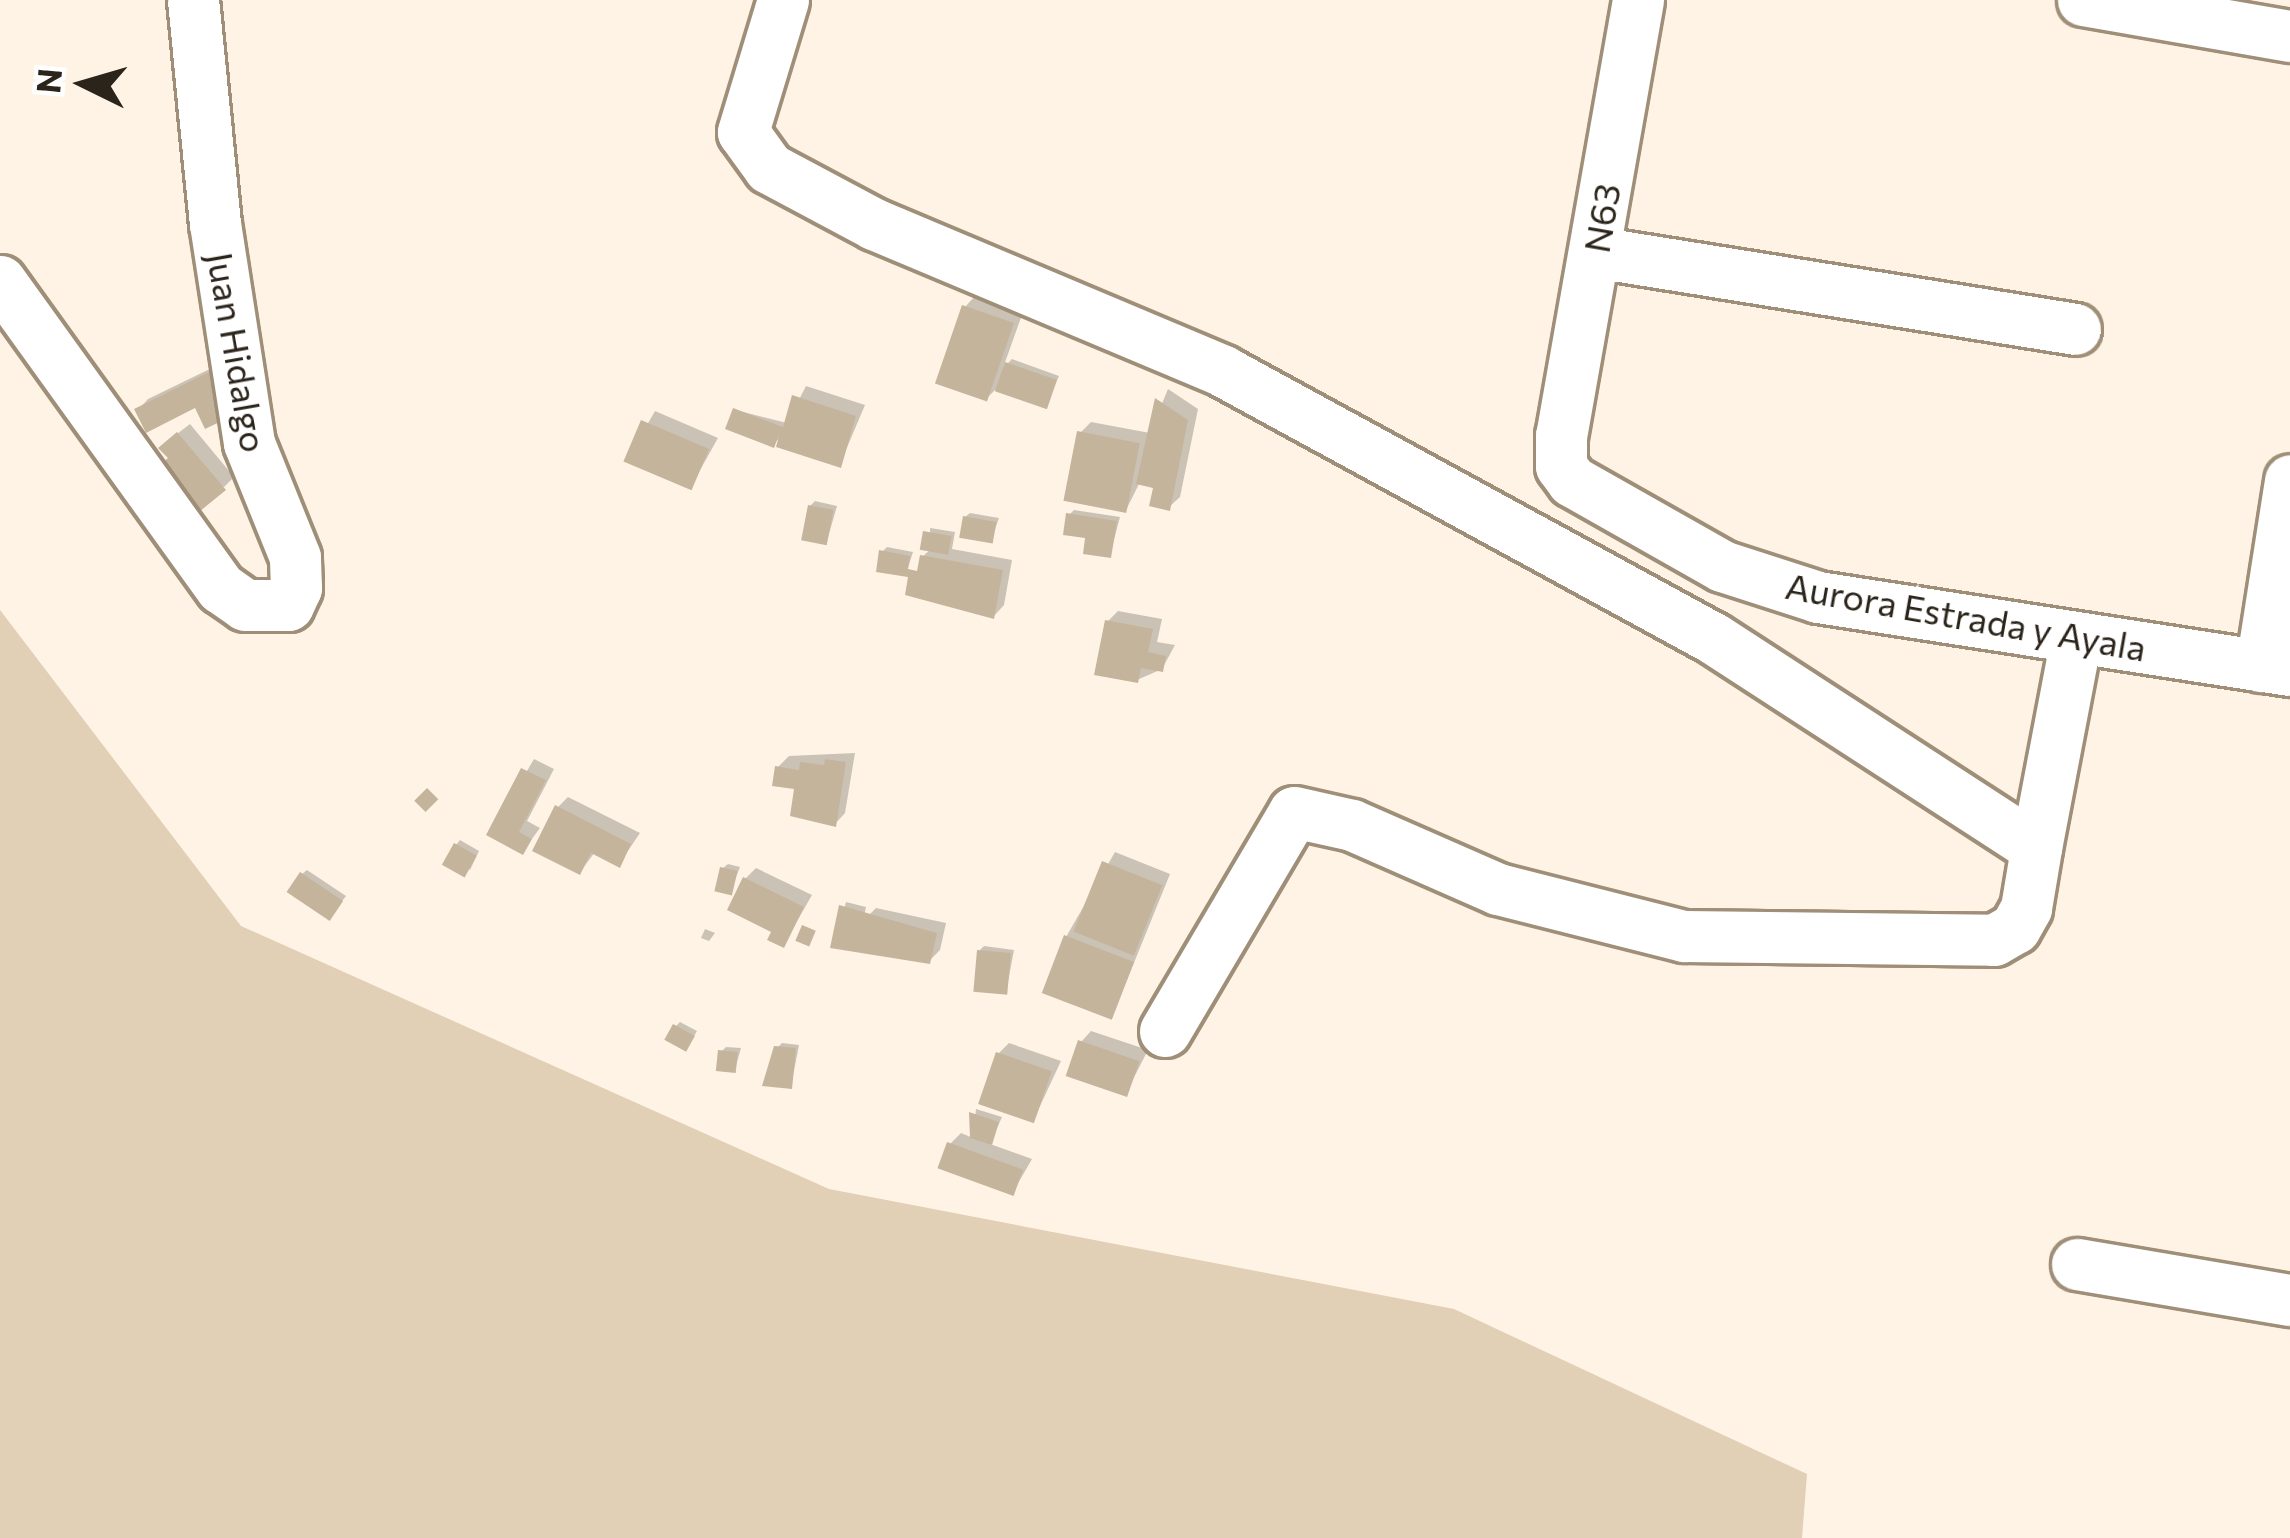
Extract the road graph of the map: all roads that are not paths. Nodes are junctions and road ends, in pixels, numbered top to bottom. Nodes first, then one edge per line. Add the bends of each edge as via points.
1 (194, 0) edge
2 (783, 0) edge
3 (1638, 0) edge
4 (2083, 0) edge
5 (2290, 36) edge
6 (1595, 252) junction
7 (0, 281) edge
8 (2075, 329) dead end
9 (1561, 435) joint
10 (2290, 480) edge
11 (2076, 638) junction
12 (2276, 668) edge
13 (2036, 848) junction
14 (1165, 1031) dead end
15 (2077, 1264) dead end
16 (2290, 1300) edge

1 - 7 street, Juan Hidalgo via 215,224 249,443 295,556 288,605 245,605 220,588
2 - 13 street via 743,132 769,168 1223,370 1702,632
3 - 6 street, N63
4 - 5 street
6 - 8 street
6 - 9 street, N63
9 - 11 street, Aurora Estrada y Ayala via 1561,466 1582,490 1723,566 1818,597
10 - 12 street
11 - 12 street, Aurora Estrada y Ayala
11 - 13 street
13 - 14 street via 2026,908 1994,940 1684,936 1498,890 1352,824 1294,812
15 - 16 street

